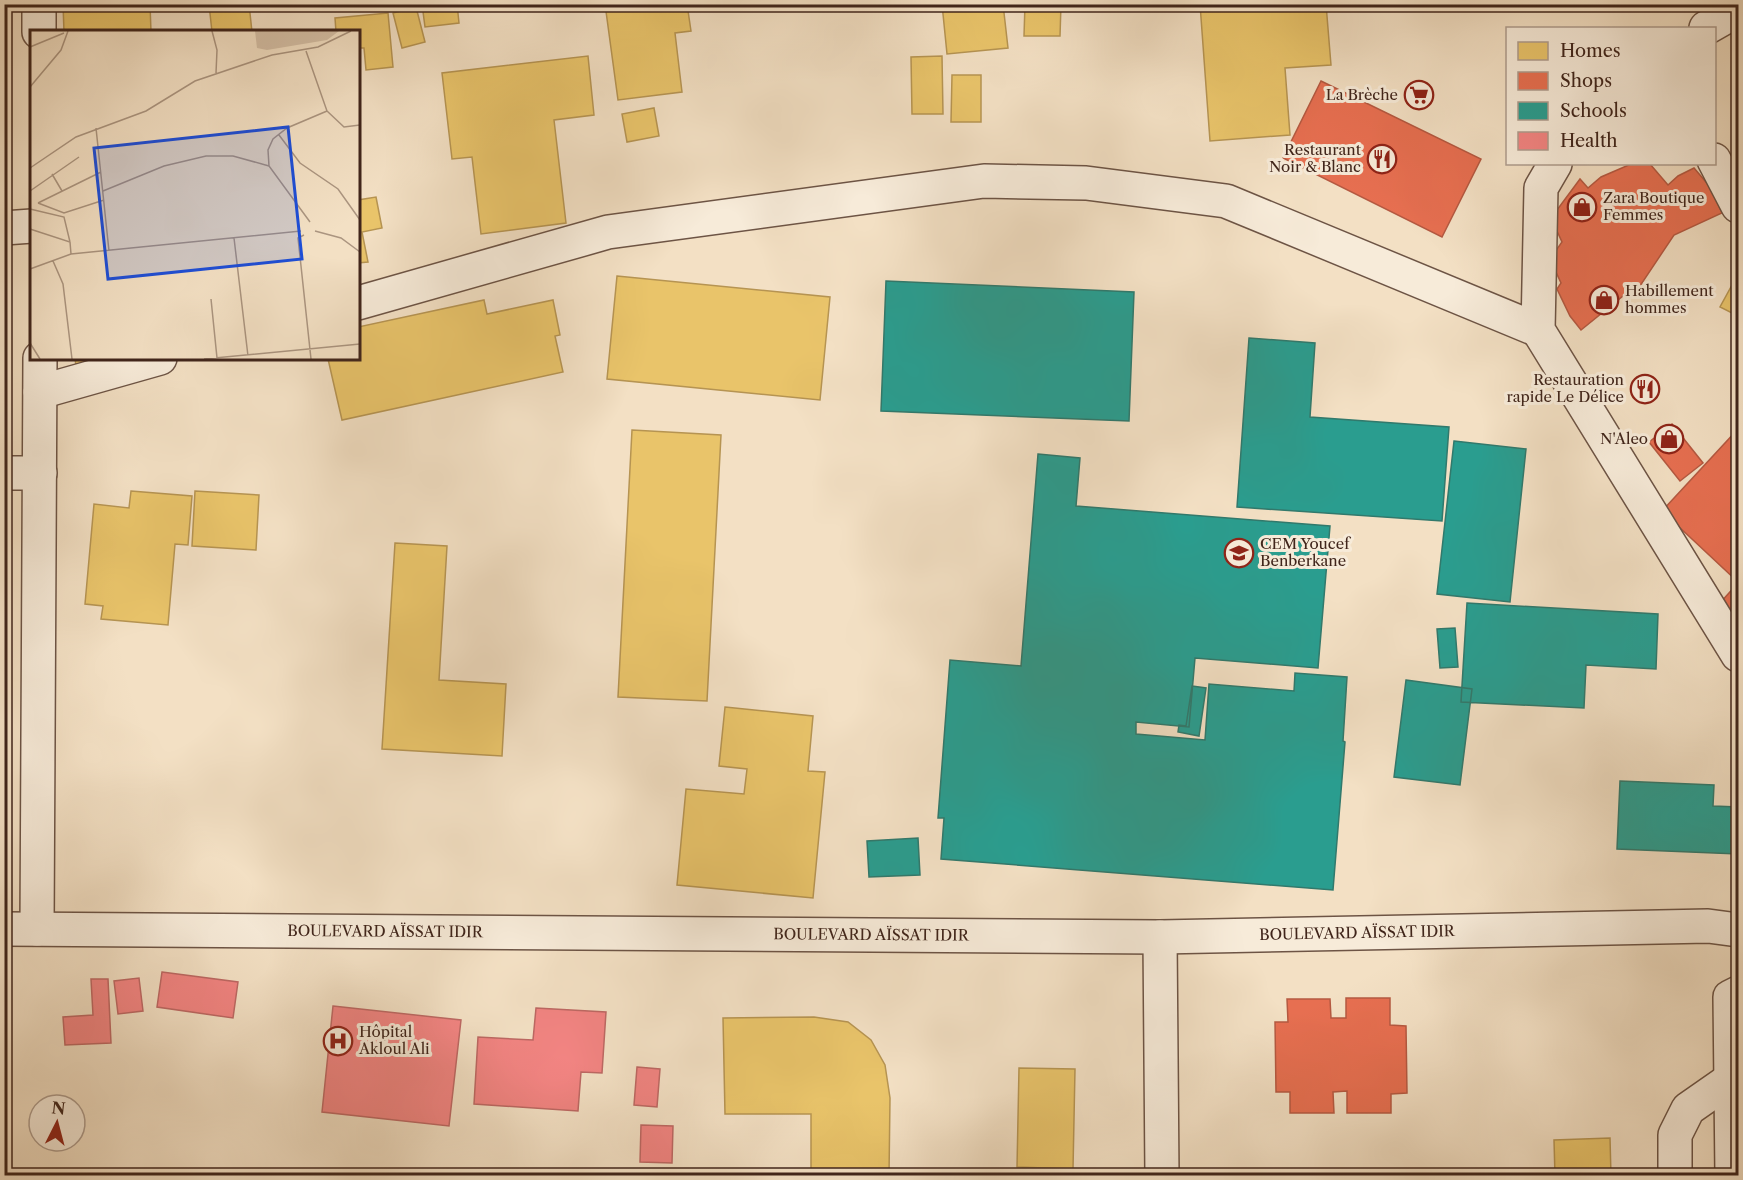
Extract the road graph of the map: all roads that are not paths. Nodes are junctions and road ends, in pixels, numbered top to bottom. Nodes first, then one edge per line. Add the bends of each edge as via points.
1 (39, 4) edge
2 (1738, 10) edge
3 (1708, 27) edge
4 (39, 30) edge
5 (1716, 164) edge
6 (1554, 165) edge
7 (1738, 206) edge
8 (30, 226) edge
9 (4, 228) edge
10 (360, 302) edge
11 (1538, 330) junction
12 (40, 360) edge
13 (153, 360) edge
14 (40, 392) junction
15 (4, 473) edge
16 (40, 473) junction
17 (1738, 655) edge
18 (4, 929) edge
19 (37, 929) junction
20 (1738, 930) edge
21 (1160, 937) junction
22 (1738, 993) edge
23 (1731, 1079) junction
24 (1162, 1176) edge
25 (1675, 1176) edge
26 (1732, 1176) edge

1 - 4 street
2 - 3 street
5 - 7 street
6 - 11 street via 1541,188
8 - 9 street
10 - 11 street via 608,232 984,181 1086,183 1226,201
11 - 17 street
12 - 14 street
13 - 14 street
14 - 16 street
15 - 16 street
16 - 19 street
18 - 19 street, BOULEVARD AÏSSAT IDIR
19 - 21 street, BOULEVARD AÏSSAT IDIR
20 - 21 street, BOULEVARD AÏSSAT IDIR via 1708,927
21 - 24 street
22 - 23 street via 1730,997
23 - 25 street via 1688,1109 1675,1135
23 - 26 street

